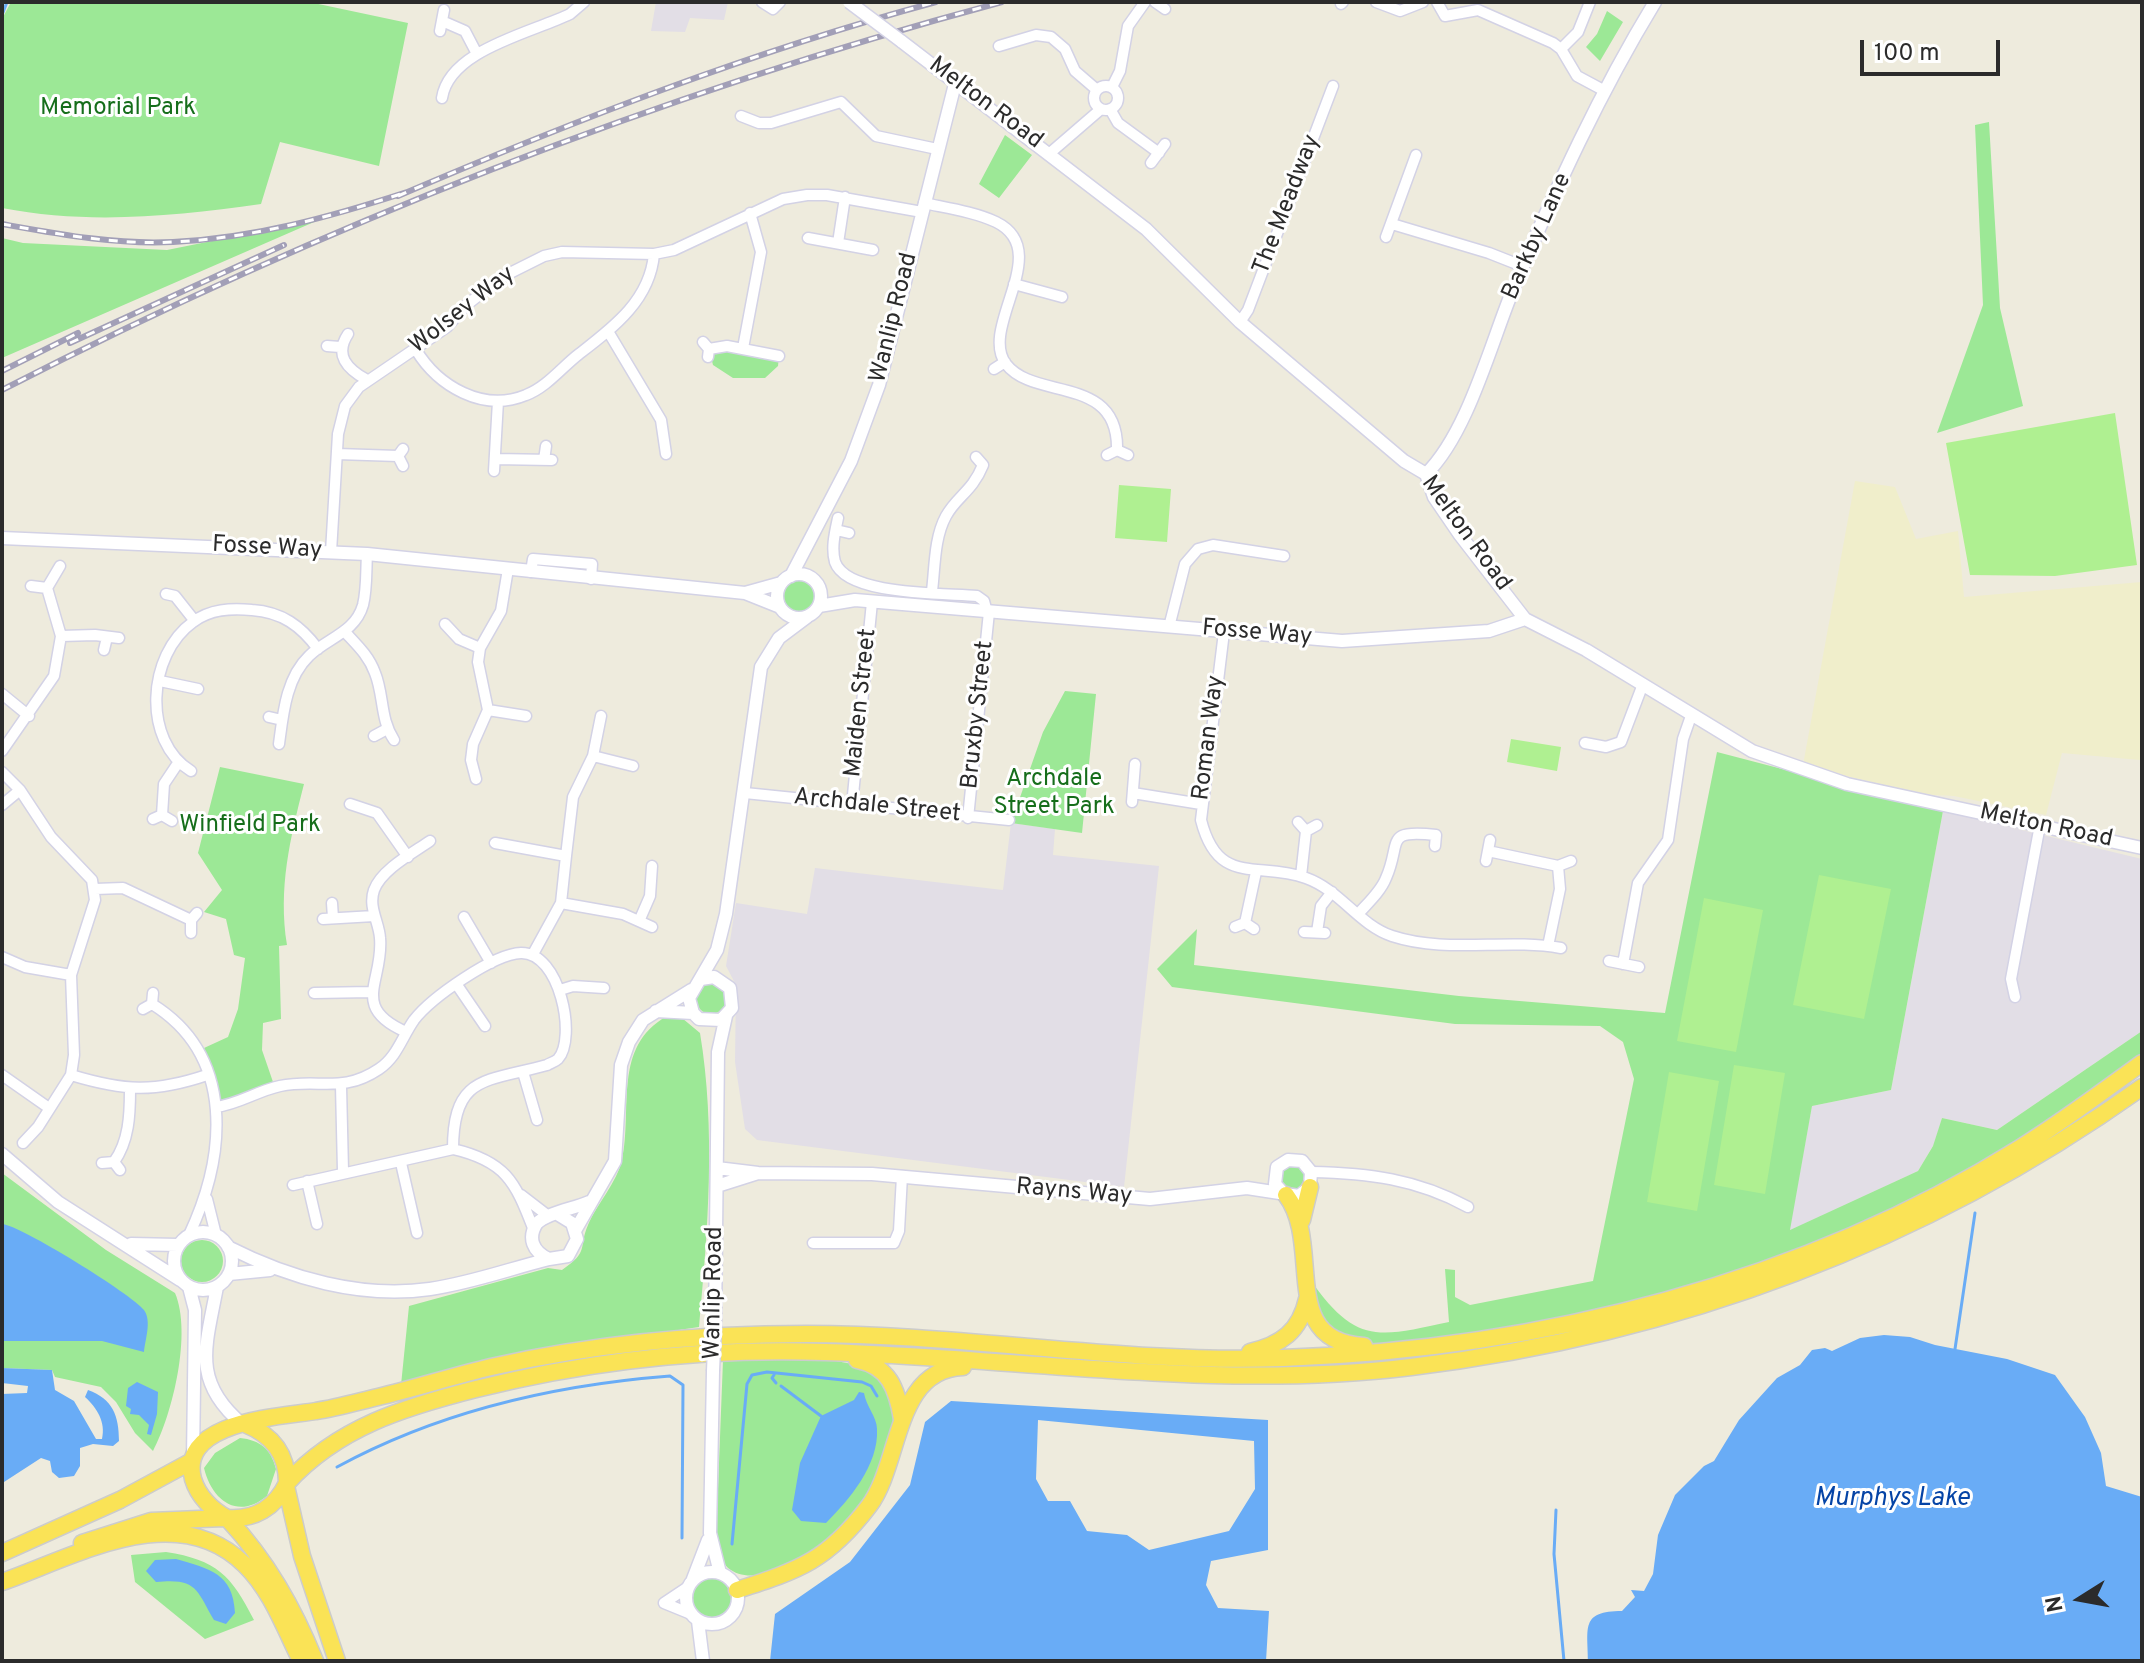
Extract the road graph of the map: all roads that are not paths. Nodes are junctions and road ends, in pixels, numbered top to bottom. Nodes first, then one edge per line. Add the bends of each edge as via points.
1 (584, 2) edge
2 (762, 2) edge
3 (780, 2) edge
4 (849, 2) edge
5 (1145, 2) edge
6 (1155, 2) edge
7 (1376, 2) edge
8 (1423, 2) edge
9 (1437, 2) edge
10 (1590, 2) edge
11 (1655, 2) edge
12 (1165, 9) dead end
13 (442, 21) dead end
14 (1008, 47) dead end
15 (1561, 49) junction
16 (477, 54) junction
17 (431, 84) dead end
18 (955, 84) junction
19 (1333, 86) dead end
20 (1112, 87) junction
21 (1097, 90) junction
22 (1605, 91) junction
23 (1105, 109) junction
24 (741, 116) dead end
25 (937, 149) junction
26 (1050, 153) junction
27 (1416, 155) dead end
28 (1151, 163) dead end
29 (845, 197) junction
30 (923, 208) junction
31 (750, 213) junction
32 (1392, 224) junction
33 (1386, 237) dead end
34 (808, 238) dead end
35 (838, 243) junction
36 (873, 250) dead end
37 (654, 254) junction
38 (1522, 266) junction
39 (745, 274) dead end
40 (759, 274) junction
41 (1056, 280) dead end
42 (1014, 284) junction
43 (1240, 322) junction
44 (609, 333) junction
45 (348, 334) dead end
46 (327, 346) dead end
47 (340, 347) junction
48 (743, 348) junction
49 (707, 349) dead end
50 (416, 350) junction
51 (779, 356) dead end
52 (1005, 362) junction
53 (994, 369) dead end
54 (367, 380) junction
55 (498, 401) junction
56 (546, 446) dead end
57 (1118, 453) dead end
58 (337, 454) junction
59 (401, 457) dead end
60 (666, 457) dead end
61 (984, 461) dead end
62 (1426, 474) junction
63 (838, 518) dead end
64 (836, 530) junction
65 (849, 533) dead end
66 (2, 539) edge
67 (808, 543) junction
68 (331, 552) junction
69 (367, 554) junction
70 (1284, 556) dead end
71 (60, 566) dead end
72 (508, 569) junction
73 (786, 579) junction
74 (816, 584) junction
75 (31, 586) dead end
76 (47, 588) junction
77 (932, 591) junction
78 (745, 593) junction
79 (166, 594) dead end
80 (843, 600) junction
81 (872, 602) junction
82 (819, 606) junction
83 (782, 609) junction
84 (988, 612) junction
85 (807, 617) junction
86 (1525, 619) junction
87 (194, 620) junction
88 (1169, 627) junction
89 (445, 630) dead end
90 (345, 632) junction
91 (1224, 632) junction
92 (61, 636) junction
93 (107, 637) junction
94 (119, 638) dead end
95 (779, 638) junction
96 (480, 648) junction
97 (318, 649) junction
98 (104, 650) dead end
99 (160, 681) junction
100 (1643, 684) junction
101 (198, 689) dead end
102 (2, 694) edge
103 (488, 710) junction
104 (29, 716) junction
105 (526, 716) dead end
106 (601, 716) dead end
107 (1691, 716) junction
108 (269, 717) dead end
109 (282, 720) junction
110 (387, 729) junction
111 (374, 736) dead end
112 (394, 740) dead end
113 (1585, 743) dead end
114 (279, 744) dead end
115 (2, 751) edge
116 (593, 756) junction
117 (178, 763) junction
118 (1135, 764) dead end
119 (633, 766) dead end
120 (191, 771) dead end
121 (2, 772) edge
122 (476, 779) dead end
123 (20, 790) junction
124 (745, 793) junction
125 (365, 794) dead end
126 (350, 804) dead end
127 (1201, 804) junction
128 (2, 805) edge
129 (852, 805) junction
130 (362, 806) junction
131 (968, 818) junction
132 (162, 819) dead end
133 (1009, 820) dead end
134 (1317, 825) dead end
135 (2040, 825) junction
136 (510, 831) dead end
137 (430, 841) dead end
138 (495, 843) dead end
139 (508, 846) junction
140 (1435, 846) dead end
141 (2142, 848) edge
142 (1488, 850) dead end
143 (566, 856) junction
144 (408, 857) junction
145 (1571, 861) dead end
146 (1558, 866) junction
147 (1256, 872) junction
148 (639, 873) dead end
149 (1301, 876) junction
150 (95, 889) junction
151 (1332, 892) junction
152 (332, 903) dead end
153 (561, 903) junction
154 (1359, 913) junction
155 (374, 916) junction
156 (464, 917) dead end
157 (640, 919) junction
158 (1244, 926) dead end
159 (652, 927) dead end
160 (489, 931) dead end
161 (1304, 932) dead end
162 (191, 933) dead end
163 (476, 938) junction
164 (1548, 946) junction
165 (1561, 948) dead end
166 (717, 950) junction
167 (533, 954) junction
168 (2, 957) edge
169 (1609, 961) dead end
170 (491, 963) junction
171 (1623, 964) junction
172 (1639, 967) dead end
173 (71, 975) junction
174 (325, 979) dead end
175 (701, 979) junction
176 (722, 980) junction
177 (457, 985) junction
178 (592, 988) junction
179 (604, 988) dead end
180 (560, 990) junction
181 (691, 990) junction
182 (371, 992) junction
183 (2015, 997) dead end
184 (591, 1001) dead end
185 (149, 1002) dead end
186 (656, 1011) junction
187 (693, 1013) junction
188 (726, 1016) junction
189 (706, 1021) junction
190 (485, 1026) dead end
191 (406, 1032) junction
192 (718, 1052) junction
193 (2142, 1063) edge
194 (523, 1072) junction
195 (2, 1075) edge
196 (71, 1075) junction
197 (207, 1075) junction
198 (341, 1086) junction
199 (2142, 1087) edge
200 (130, 1090) junction
201 (216, 1107) junction
202 (49, 1108) junction
203 (537, 1120) dead end
204 (23, 1143) dead end
205 (453, 1149) junction
206 (2, 1154) edge
207 (401, 1163) junction
208 (112, 1165) dead end
209 (1277, 1167) junction
210 (717, 1168) junction
211 (343, 1171) junction
212 (758, 1173) junction
213 (902, 1176) junction
214 (1310, 1179) junction
215 (307, 1181) junction
216 (293, 1185) dead end
217 (717, 1186) junction
218 (1247, 1188) junction
219 (520, 1194) junction
220 (1285, 1195) junction
221 (207, 1197) junction
222 (589, 1202) junction
223 (1468, 1207) dead end
224 (427, 1212) dead end
225 (413, 1215) junction
226 (553, 1215) junction
227 (317, 1224) dead end
228 (1301, 1224) junction
229 (576, 1229) junction
230 (417, 1233) dead end
231 (189, 1235) junction
232 (216, 1235) junction
233 (533, 1235) junction
234 (813, 1243) dead end
235 (128, 1244) junction
236 (178, 1245) junction
237 (228, 1247) junction
238 (549, 1259) junction
239 (514, 1268) junction
240 (273, 1270) junction
241 (229, 1274) junction
242 (184, 1284) junction
243 (217, 1287) junction
244 (1308, 1293) junction
245 (1415, 1349) junction
246 (823, 1352) junction
247 (1211, 1358) junction
248 (1016, 1364) junction
249 (902, 1419) junction
250 (243, 1424) junction
251 (192, 1460) junction
252 (287, 1484) junction
253 (226, 1518) junction
254 (710, 1533) junction
255 (2, 1553) edge
256 (720, 1573) junction
257 (2, 1575) edge
258 (2, 1582) edge
259 (689, 1584) junction
260 (737, 1590) junction
261 (694, 1618) junction
262 (720, 1624) junction
263 (703, 1659) edge
264 (301, 1661) edge
265 (315, 1661) edge
266 (337, 1661) edge

1 - 16 street via 570,14
2 - 3 street via 773,9
4 - 18 street, Melton Road, bridge
5 - 20 street via 1128,26
6 - 12 street
7 - 8 street via 1400,11
9 - 15 street via 1445,16 1478,10
10 - 15 street via 1578,32
11 - 22 street, Barkby Lane
13 - 16 street via 465,31
14 - 21 street via 1036,35 1051,37 1065,49 1075,71
15 - 22 street via 1577,76
16 - 17 street via 462,63 443,93
18 - 25 street, Wanlip Road
18 - 26 street, Melton Road
19 - 43 street, The Meadway
20 - 21 street
20 - 23 street via 1118,101
21 - 23 street via 1094,98
22 - 38 street, Barkby Lane
23 - 26 street
23 - 28 street via 1118,123 1162,148
24 - 25 street via 771,123 841,102 876,136
25 - 30 street, Wanlip Road
26 - 43 street, Melton Road via 1146,229
27 - 32 street
29 - 30 street, Wolsey Way
29 - 31 street, Wolsey Way via 783,199
29 - 35 street
30 - 42 street, Wolsey Way via 1004,227 1018,252
30 - 67 street, Wanlip Road via 877,394 851,461
31 - 37 street, Wolsey Way via 694,244
31 - 40 street via 761,252
32 - 33 street
32 - 38 street
34 - 35 street
35 - 36 street
37 - 44 street via 648,286
37 - 50 street, Wolsey Way via 583,250 544,256 484,290
38 - 62 street, Barkby Lane via 1450,443
39 - 40 street
40 - 48 street
41 - 42 street via 1056,296
42 - 52 street, Wolsey Way via 999,341
43 - 62 street, Melton Road
44 - 55 street via 542,387
44 - 60 street via 661,420
45 - 47 street
46 - 47 street
47 - 54 street via 348,366
48 - 49 street
48 - 51 street
50 - 54 street, Wolsey Way
50 - 55 street via 460,393
52 - 53 street
52 - 57 street via 1015,372 1097,405 1112,419
54 - 58 street, Wolsey Way via 345,406
55 - 56 street via 495,465 548,460
58 - 59 street
58 - 68 street, Wolsey Way
61 - 77 street via 968,494 947,513 940,530
62 - 86 street, Melton Road via 1434,497
63 - 64 street, Fosse Way
64 - 65 street
64 - 77 street, Fosse Way via 836,562 850,577 875,588
66 - 68 street, Fosse Way
67 - 73 street, Wanlip Road
67 - 74 street
68 - 69 street, Fosse Way
69 - 72 street, Fosse Way
69 - 90 street via 363,605
70 - 88 street via 1213,545 1198,549 1185,564
71 - 76 street
72 - 78 street, Fosse Way
72 - 96 street via 501,611
73 - 74 street via 802,574
73 - 78 street
73 - 83 street via 777,595
74 - 80 street, Fosse Way
74 - 82 street
75 - 76 street
76 - 92 street
77 - 84 street, Fosse Way via 977,596
78 - 83 street
79 - 87 street via 175,596
80 - 81 street, Fosse Way
80 - 82 street, Fosse Way
81 - 84 street, Fosse Way
81 - 129 street, Maiden Street
82 - 85 street
83 - 85 street
83 - 95 street
84 - 88 street, Fosse Way
84 - 131 street, Bruxby Street
85 - 95 street
86 - 91 street, Fosse Way via 1489,631 1370,640
86 - 100 street, Melton Road
87 - 97 street via 228,608 261,611 303,629
87 - 99 street via 173,642
88 - 91 street, Fosse Way
89 - 96 street
90 - 97 street
90 - 110 street via 369,659
91 - 127 street, Roman Way
92 - 93 street
92 - 104 street via 54,676
93 - 94 street
93 - 98 street
95 - 124 street via 761,667
96 - 103 street
97 - 109 street via 292,681
99 - 101 street
99 - 117 street via 158,731
100 - 107 street, Melton Road
100 - 113 street via 1621,742 1606,747
102 - 104 street
103 - 105 street
103 - 122 street via 473,744
104 - 115 street
106 - 116 street
107 - 135 street, Melton Road via 1752,751 1807,772
107 - 171 street via 1668,840 1641,875
108 - 109 street
109 - 114 street
110 - 111 street
110 - 112 street
116 - 119 street
116 - 143 street via 573,797
117 - 120 street
117 - 132 street via 164,784
118 - 127 street via 1132,798
121 - 123 street
123 - 128 street
123 - 150 street
124 - 129 street, Archdale Street
124 - 166 street
125 - 130 street
126 - 130 street
127 - 147 street, Roman Way via 1209,846 1228,864
129 - 131 street, Archdale Street
130 - 144 street via 386,821
131 - 133 street, Archdale Street
134 - 149 street via 1302,827
135 - 141 street, Melton Road
135 - 183 street via 2011,979
136 - 139 street
137 - 144 street
138 - 139 street
139 - 143 street
140 - 154 street via 1436,835 1399,836 1387,877
142 - 146 street
143 - 153 street
144 - 155 street via 374,889
145 - 146 street
146 - 164 street via 1558,901
147 - 149 street, Roman Way
147 - 158 street
148 - 157 street via 652,870 650,896
149 - 151 street, Roman Way
150 - 162 street via 123,888 194,916
150 - 173 street
151 - 154 street, Roman Way
151 - 161 street via 1321,906 1321,933
152 - 155 street via 328,918
153 - 157 street
153 - 167 street
154 - 164 street, Roman Way via 1396,937 1461,947
155 - 182 street via 381,942
156 - 163 street
157 - 159 street
160 - 163 street
163 - 170 street
164 - 165 street, Roman Way
166 - 175 street
166 - 176 street
167 - 170 street via 518,953
167 - 180 street
168 - 173 street
169 - 171 street
170 - 177 street
171 - 172 street
173 - 196 street
174 - 182 street via 320,993
175 - 176 street
175 - 181 street
176 - 188 street via 733,995
177 - 190 street
177 - 191 street via 429,1004
178 - 179 street
178 - 180 street
178 - 184 street
180 - 194 street via 563,1036 558,1059
181 - 186 street
181 - 187 street
182 - 191 street via 381,1017
185 - 197 street via 188,1032
186 - 187 street
186 - 222 street via 629,1042 621,1065 615,1161
187 - 189 street
188 - 189 street
188 - 192 street, Wanlip Road
189 - 192 street, Wanlip Road
191 - 198 street via 382,1068
192 - 210 street, Wanlip Road
193 - 245 highway via 2020,1149 1934,1196 1759,1270 1634,1309 1477,1342
194 - 203 street via 539,1106
194 - 205 street via 474,1086 463,1097
195 - 202 street
196 - 200 street
196 - 202 street
197 - 200 street
197 - 201 street
198 - 201 street via 278,1086
198 - 211 street
199 - 248 highway via 2027,1163 1857,1250 1765,1286 1591,1337 1510,1354 1335,1374 1111,1372
200 - 208 street via 130,1119
201 - 221 street
202 - 204 street
205 - 207 street
205 - 219 street via 496,1166
206 - 235 street via 58,1202
207 - 211 street
207 - 225 street
209 - 214 street via 1302,1161
209 - 218 street, Rayns Way
209 - 220 street via 1275,1184
210 - 212 street, Rayns Way
210 - 217 street, Wanlip Road
211 - 215 street
212 - 213 street, Rayns Way
212 - 217 street, Rayns Way
213 - 218 street, Rayns Way via 1150,1199
213 - 234 street via 894,1243
214 - 220 street via 1299,1196
214 - 223 street via 1401,1179
214 - 228 highway
215 - 216 street
215 - 227 street
217 - 254 street, Wanlip Road, bridge
218 - 220 street, Rayns Way
219 - 226 street
219 - 233 street
220 - 228 highway
221 - 231 street
221 - 232 street
222 - 226 street
222 - 229 street
224 - 225 street
225 - 230 street
226 - 229 street
226 - 233 street
228 - 244 highway
229 - 238 street via 568,1256
231 - 232 street
231 - 236 street
232 - 237 street
233 - 238 street via 535,1250
233 - 239 street
235 - 236 street
235 - 242 street
236 - 242 street via 173,1259
237 - 240 street
237 - 241 street
238 - 239 street
239 - 240 street via 427,1290 322,1284
240 - 241 street
241 - 243 street
242 - 243 street via 198,1290
242 - 251 street via 195,1310
243 - 250 street via 208,1337 211,1391
244 - 245 highway via 1319,1329 1338,1343
244 - 247 highway via 1303,1316 1285,1338 1270,1347
245 - 247 highway
246 - 248 highway
246 - 249 highway via 878,1367 893,1384
246 - 252 highway via 695,1355 492,1385 371,1422 316,1454
247 - 250 highway via 901,1337 694,1338 539,1357 329,1409
248 - 249 highway via 939,1371 919,1388
249 - 260 highway via 891,1465 871,1503 846,1533 817,1560
250 - 251 highway via 210,1437
250 - 252 highway via 279,1448
251 - 253 highway via 198,1492
251 - 255 highway via 120,1500
252 - 253 highway via 262,1513
252 - 266 highway via 302,1556
253 - 257 highway via 172,1518 127,1527
253 - 265 highway via 282,1588
254 - 256 street, Wanlip Road
254 - 259 street, Wanlip Road via 700,1569
256 - 259 street via 701,1574
256 - 260 street
258 - 264 highway via 133,1536 162,1531 198,1536 245,1565
259 - 261 street via 686,1601
259 - 261 street via 664,1603
260 - 262 street via 737,1608
261 - 262 street
261 - 263 street
262 - 263 street

